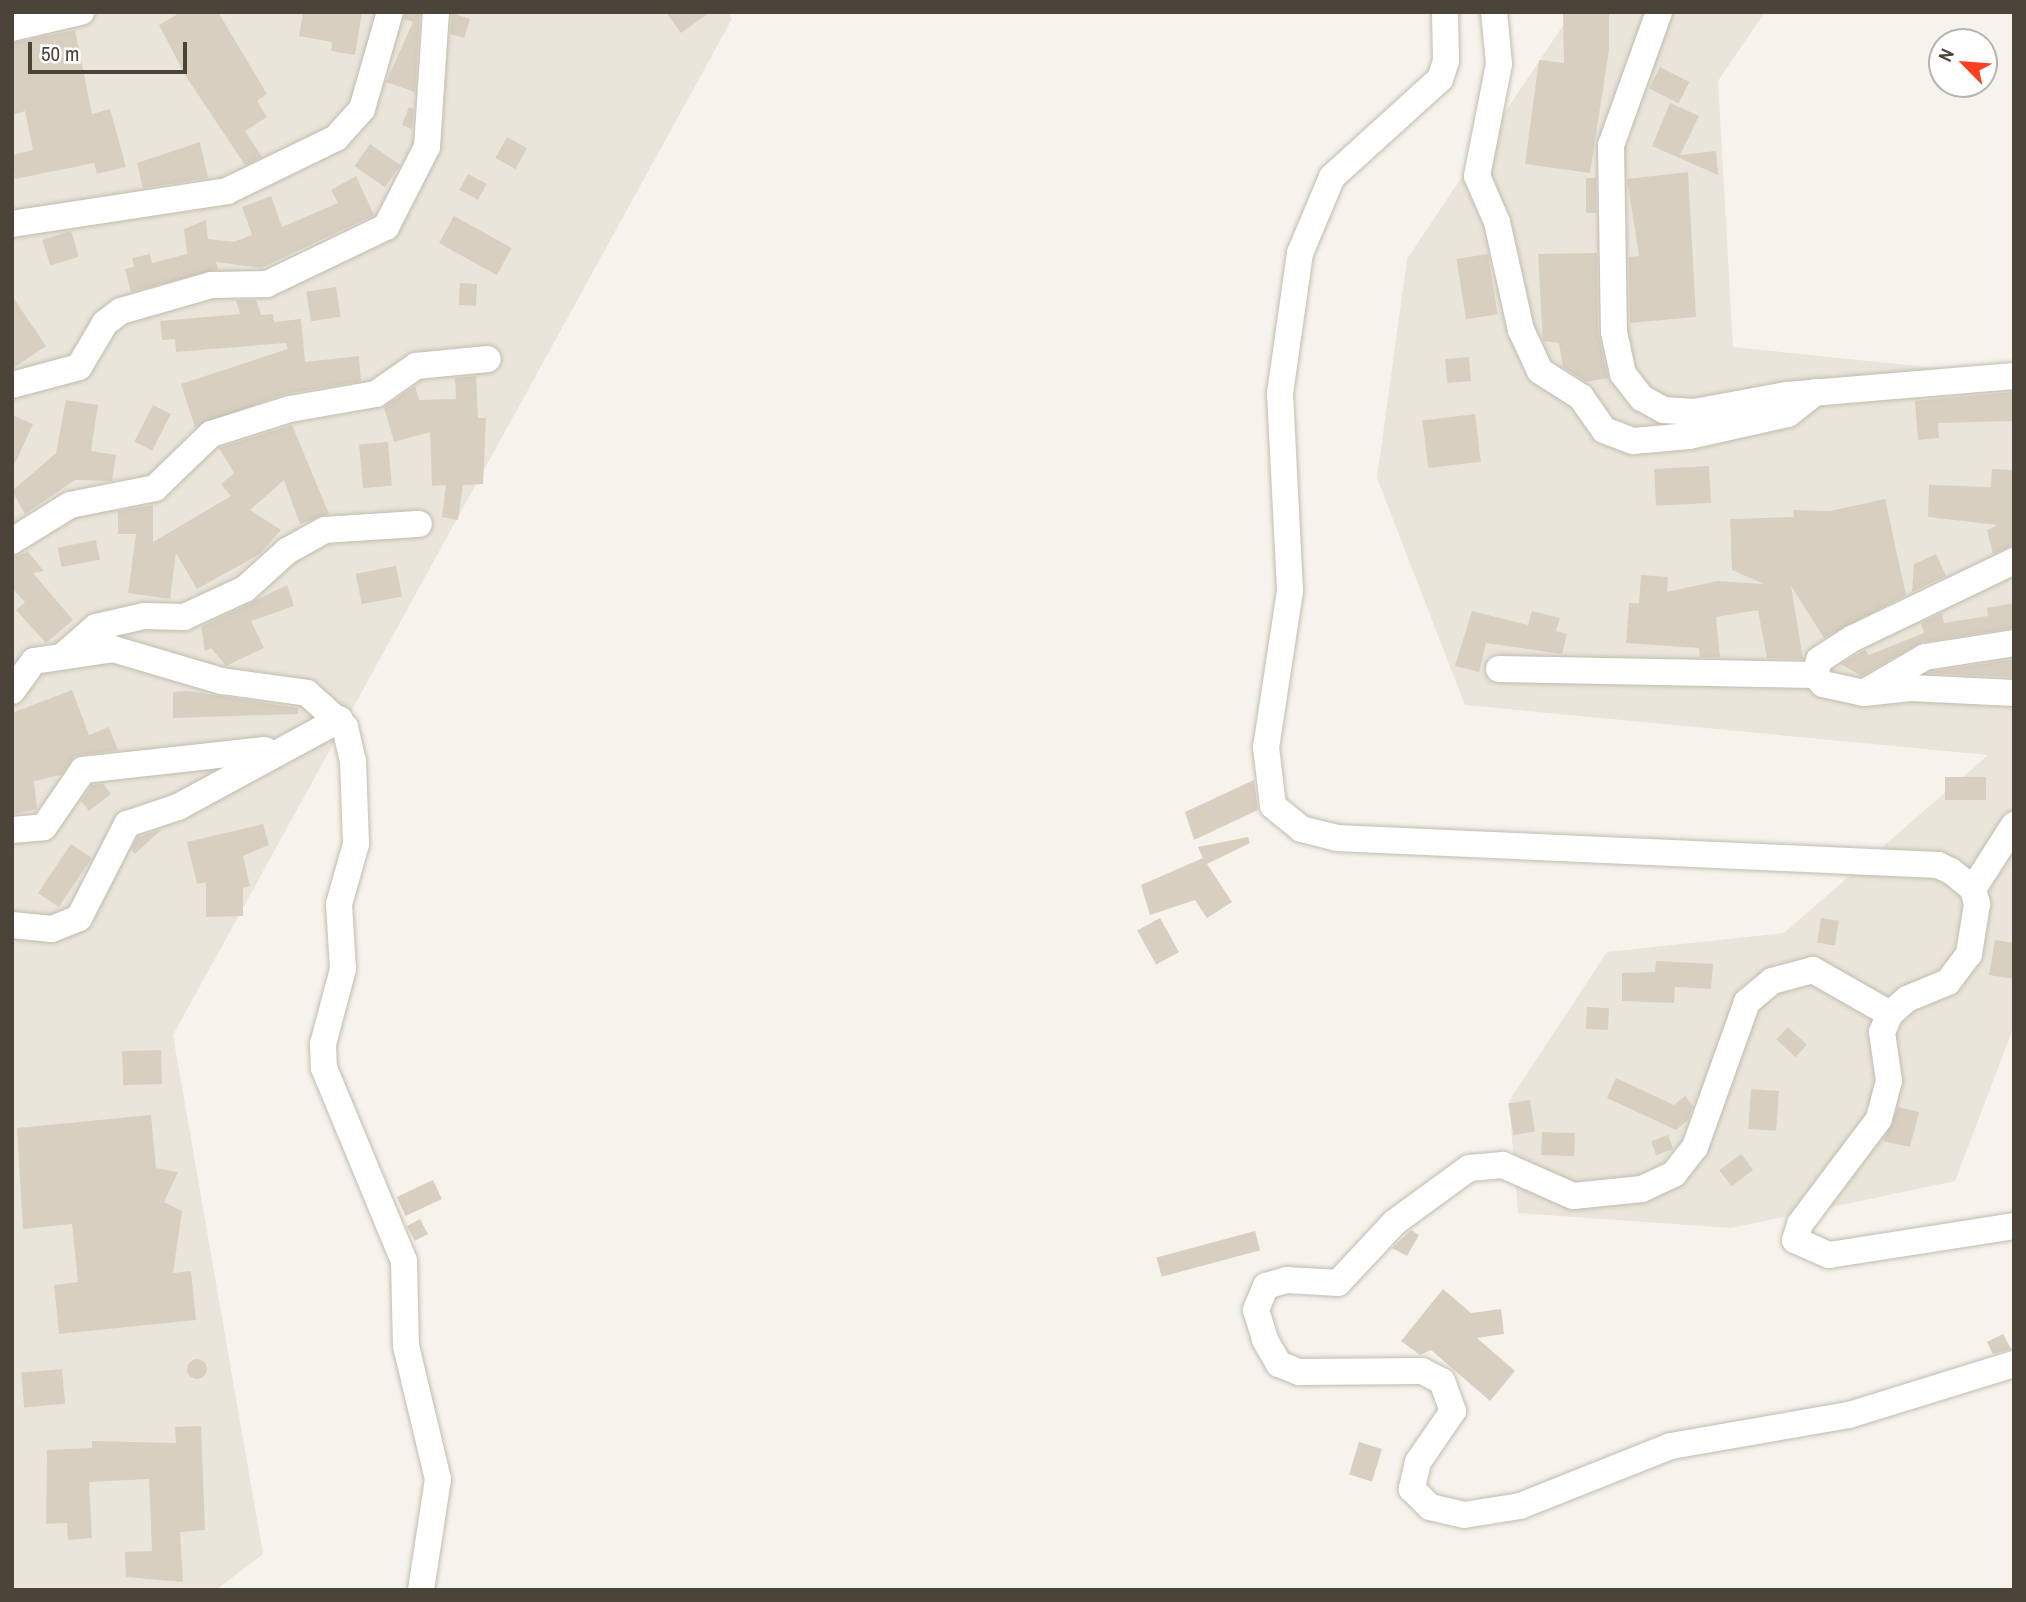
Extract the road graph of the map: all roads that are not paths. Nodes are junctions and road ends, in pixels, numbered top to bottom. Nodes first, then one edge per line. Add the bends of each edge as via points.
1 (81, 12) edge
2 (390, 12) edge
3 (436, 12) edge
4 (1446, 12) edge
5 (1494, 12) edge
6 (1659, 12) edge
7 (12, 28) edge
8 (12, 225) edge
9 (488, 359) dead end
10 (2014, 376) edge
11 (12, 385) edge
12 (1816, 392) junction
13 (419, 524) dead end
14 (12, 541) edge
15 (2014, 561) edge
16 (2014, 643) edge
17 (65, 654) junction
18 (1499, 669) dead end
19 (1815, 675) junction
20 (12, 691) edge
21 (1864, 693) junction
22 (2014, 693) edge
23 (340, 719) junction
24 (281, 747) junction
25 (2014, 825) edge
26 (12, 830) edge
27 (1973, 889) junction
28 (12, 925) edge
29 (1890, 1014) junction
30 (2014, 1226) edge
31 (2014, 1364) edge
32 (421, 1590) edge

1 - 7 street
2 - 8 street via 362,109 336,138 227,191
3 - 11 street via 427,147 386,227 267,284 211,285 121,312 97,333 79,367
4 - 27 street via 1446,61 1440,79 1332,177 1300,253 1280,393 1290,592 1266,747 1273,806 1301,829 1336,838 1938,865
5 - 12 street via 1499,64 1477,176 1497,222 1521,330 1540,371 1581,397 1604,430 1633,441 1689,436 1788,414
6 - 12 street via 1611,145 1609,237 1623,374 1642,398 1664,410 1694,412
9 - 14 street via 416,366 376,394 290,409 211,434 155,488 70,505
10 - 12 street
13 - 17 street via 335,526 287,551 245,589 184,617 144,616 96,626
15 - 19 street via 1853,638 1819,660
16 - 21 street via 1925,657
17 - 20 street via 29,664
17 - 23 street via 113,649 222,681 295,690
18 - 19 street
19 - 21 street via 1822,684
21 - 22 street via 1911,688
23 - 24 street
23 - 32 street via 354,761 356,844 339,904 343,968 323,1044 324,1068 404,1261 406,1346 438,1479
24 - 26 street via 83,771 44,827
24 - 28 street via 189,801 127,824 79,918 52,929
25 - 27 street
27 - 29 street via 1979,919 1962,969
29 - 30 street via 1882,1032 1889,1081 1879,1119 1800,1224 1795,1240 1829,1255
29 - 31 street via 1813,970 1772,981 1747,1002 1695,1147 1674,1174 1642,1189 1583,1196 1503,1165 1469,1168 1395,1222 1338,1283 1287,1280 1266,1286 1256,1310 1265,1340 1279,1364 1299,1372 1422,1371 1442,1381 1452,1411 1418,1462 1412,1489 1430,1507 1464,1515 1520,1506 1671,1446 1849,1415

